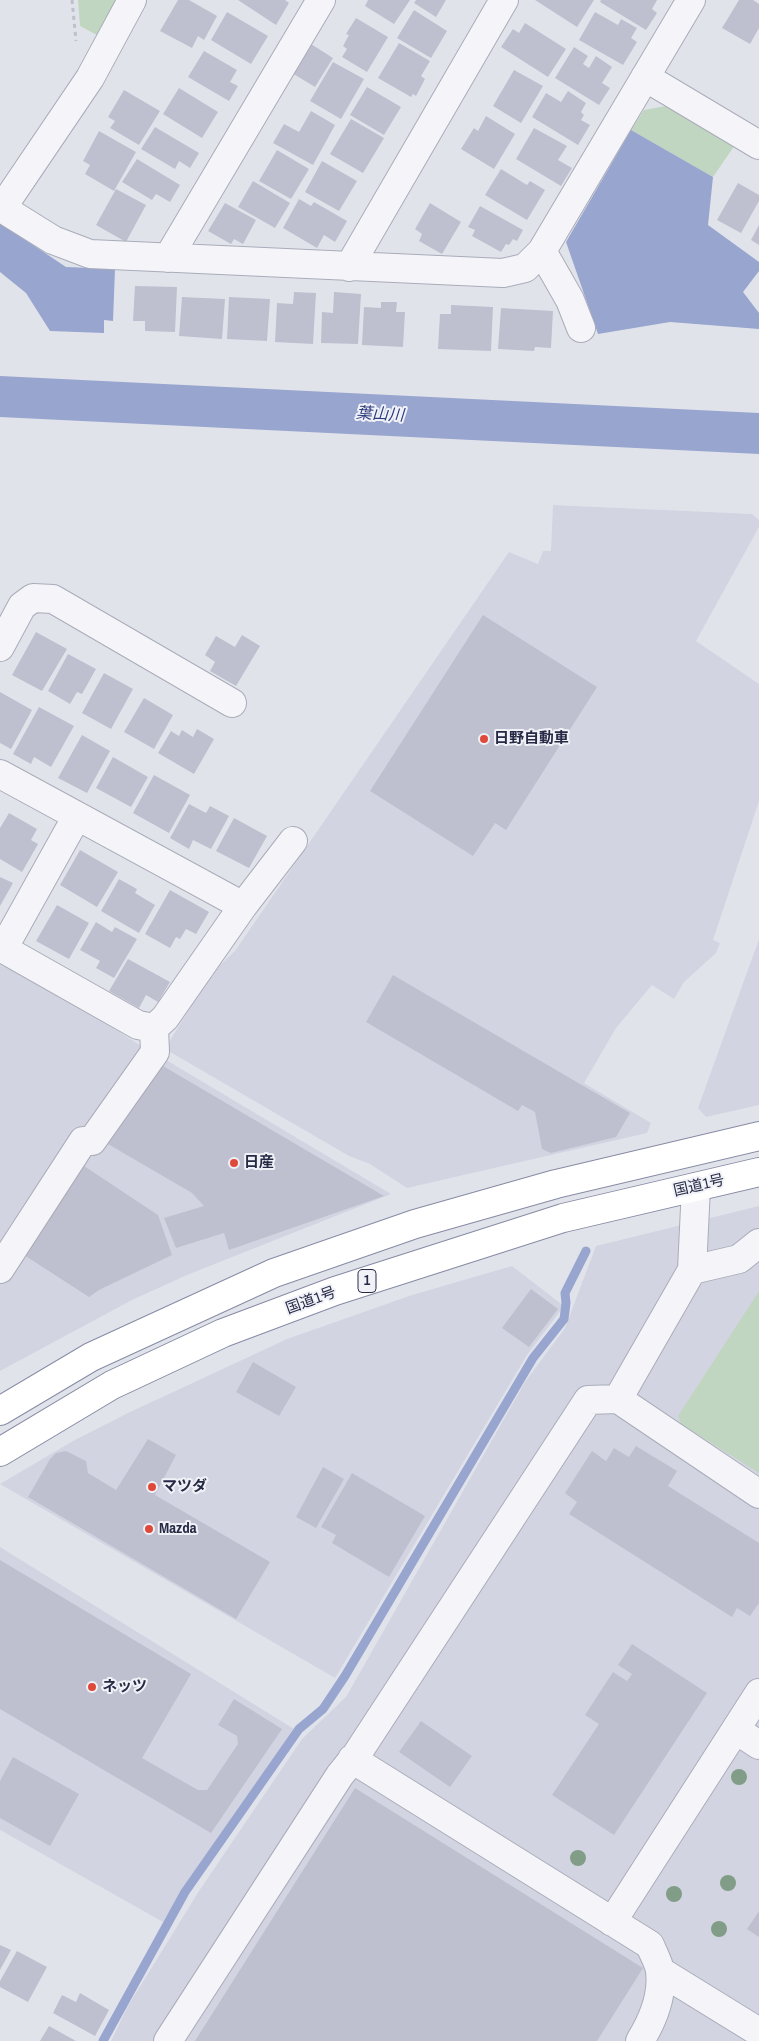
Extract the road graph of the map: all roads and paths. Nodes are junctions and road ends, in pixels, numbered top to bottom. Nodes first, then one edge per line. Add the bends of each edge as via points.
1 (132, 0) edge
2 (321, 0) edge
3 (504, 0) edge
4 (692, 0) edge
5 (645, 77) junction
6 (759, 145) edge
7 (1, 207) edge
8 (542, 251) junction
9 (168, 258) junction
10 (349, 267) junction
11 (581, 328) dead end
12 (0, 647) edge
13 (232, 703) dead end
14 (0, 774) edge
15 (77, 816) junction
16 (293, 840) dead end
17 (243, 906) junction
18 (2, 948) edge
19 (154, 1028) junction
20 (759, 1136) edge
21 (759, 1172) edge
22 (696, 1187) junction
23 (759, 1242) edge
24 (0, 1269) edge
25 (692, 1270) junction
26 (618, 1399) junction
27 (0, 1410) edge
28 (0, 1452) edge
29 (759, 1494) edge
30 (759, 1693) edge
31 (736, 1730) junction
32 (759, 1745) edge
33 (352, 1760) junction
34 (612, 1922) junction
35 (660, 1971) junction
36 (759, 2032) edge
37 (168, 2041) edge
38 (640, 2041) edge

1 - 7 street via 90,78
2 - 9 street
3 - 10 street
4 - 5 street
5 - 6 street
5 - 8 street
7 - 9 street via 53,240 90,254
8 - 10 street via 525,268 502,273
8 - 11 street via 570,300
9 - 10 street
12 - 13 street via 22,606 33,598 53,599
14 - 15 street
15 - 17 street
15 - 18 street
16 - 17 street
17 - 19 street via 165,1018
18 - 19 street via 138,1024
19 - 24 street via 155,1052 92,1141 83,1141
20 - 27 highway via 556,1184 415,1224 274,1273 91,1357
21 - 22 highway, 国道1号 / 1
22 - 25 street
22 - 28 highway, 国道1号 / 1 via 563,1218 335,1292 223,1333 112,1385
23 - 25 street via 739,1259
25 - 26 street
26 - 29 street
26 - 33 street via 588,1400
30 - 31 street
31 - 32 street
31 - 34 street
33 - 34 street
33 - 37 street
34 - 35 street via 650,1946
35 - 36 street
35 - 38 street via 657,2008

